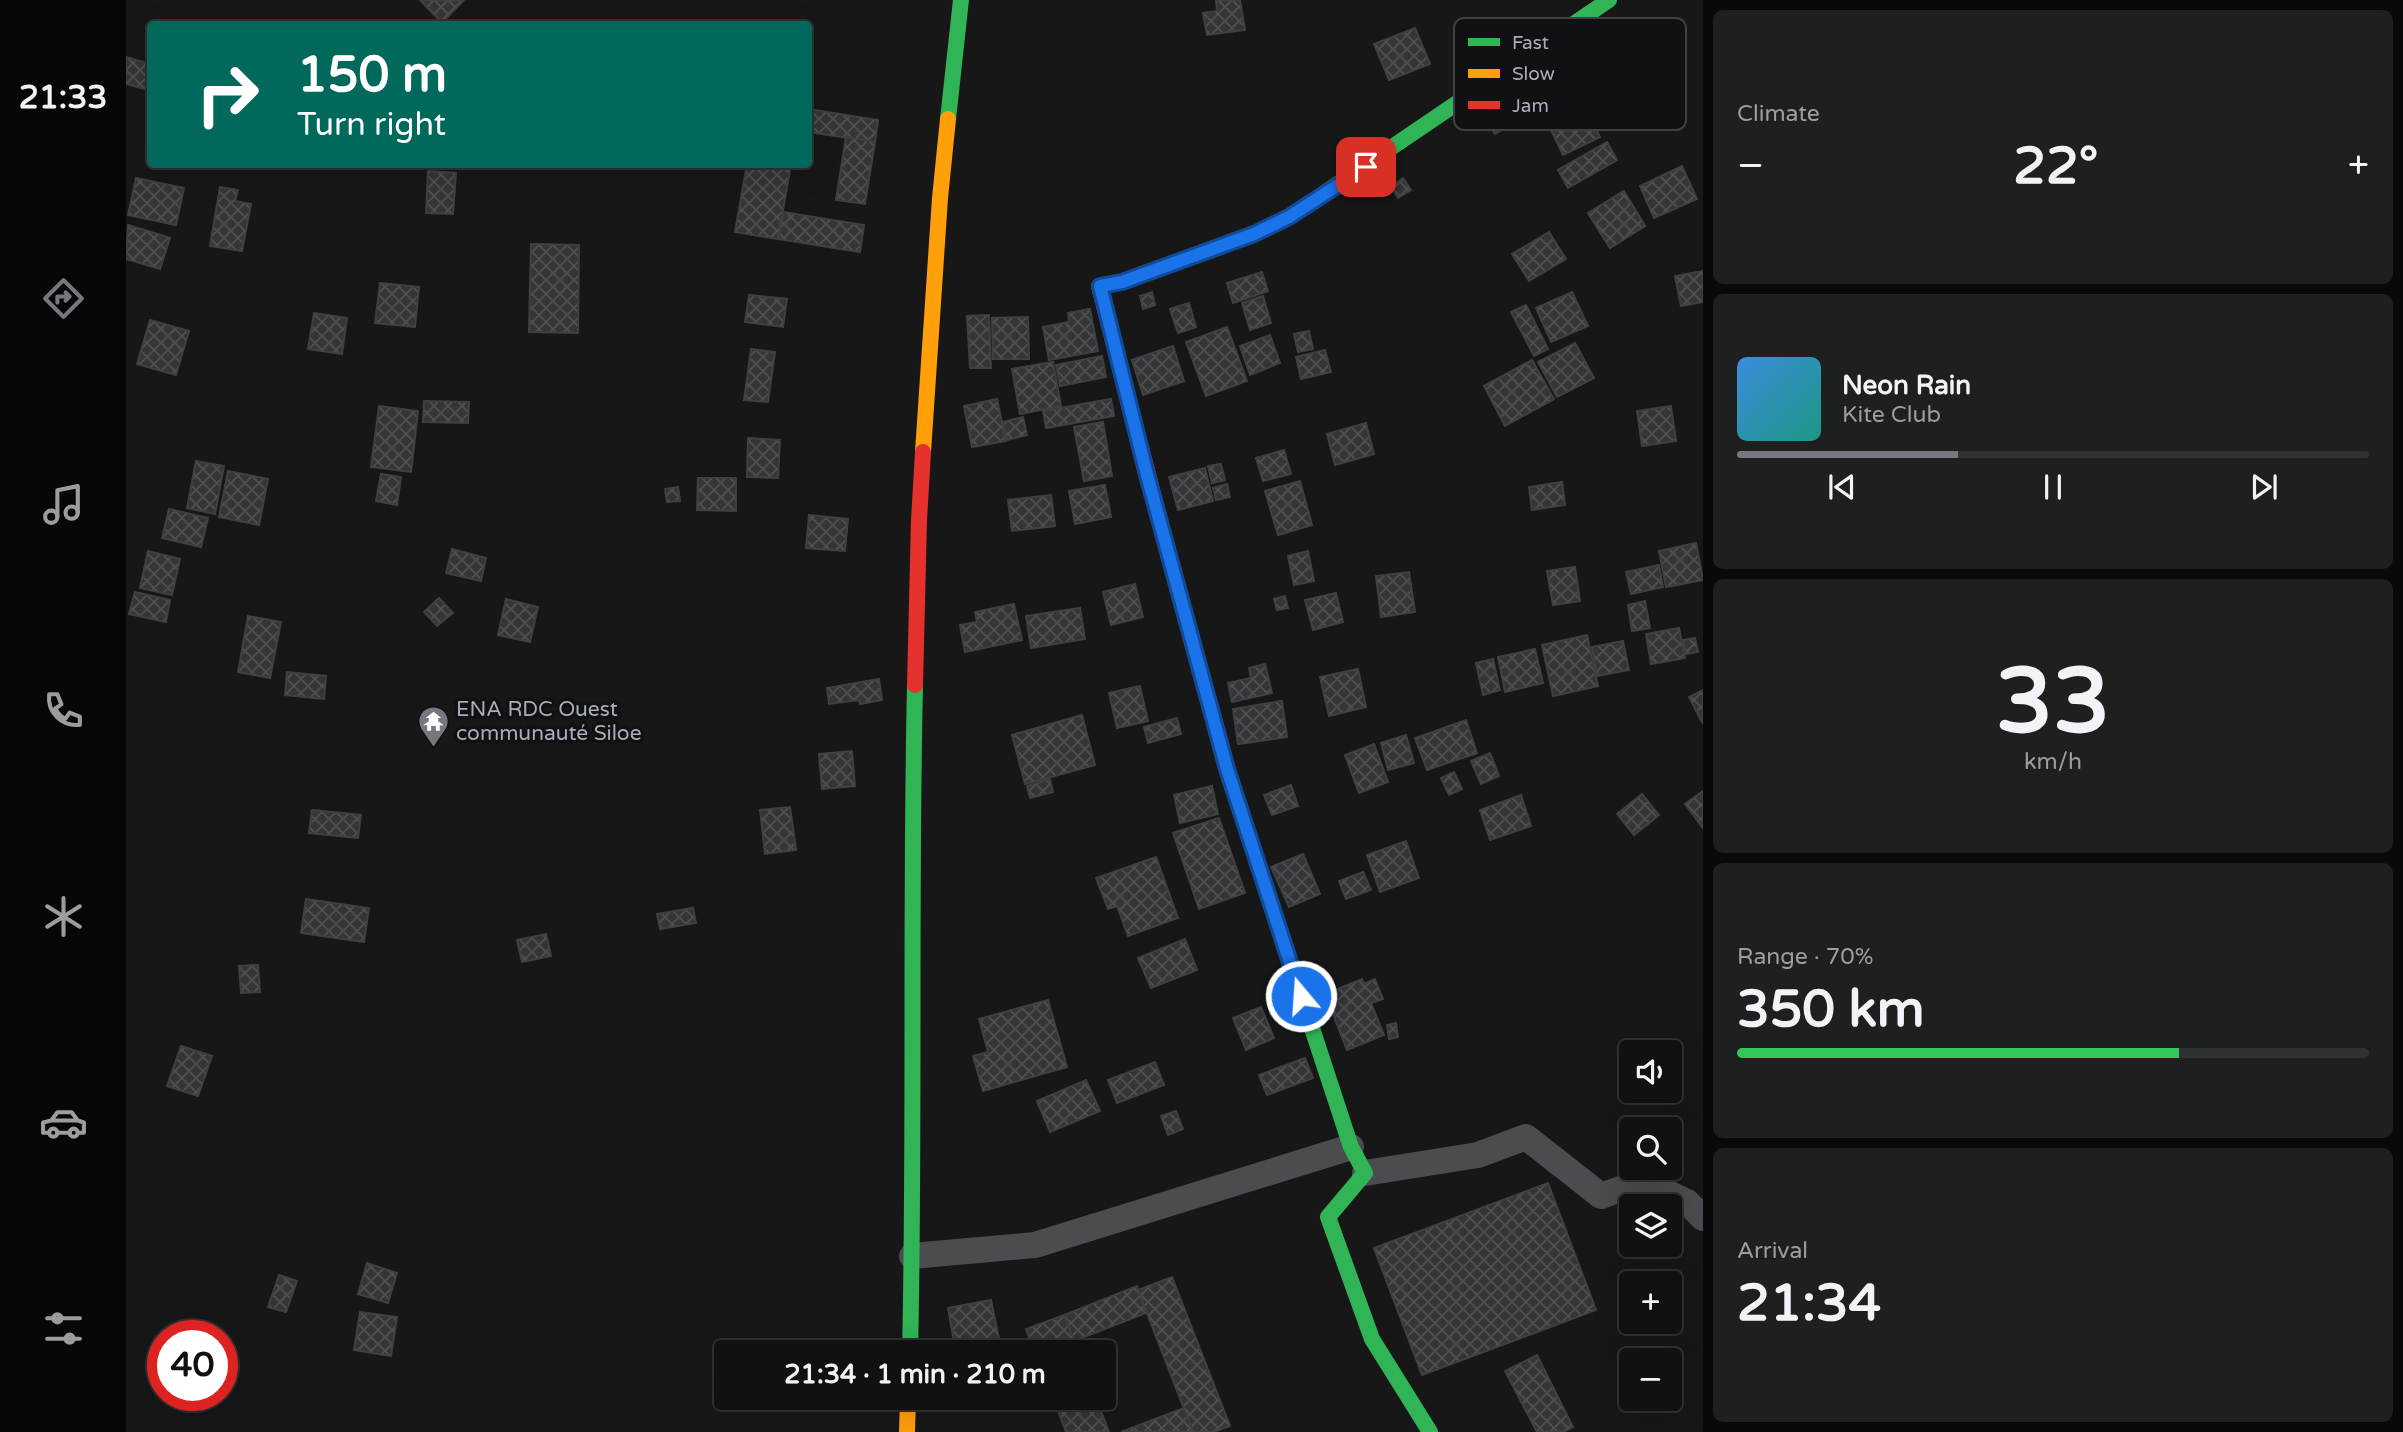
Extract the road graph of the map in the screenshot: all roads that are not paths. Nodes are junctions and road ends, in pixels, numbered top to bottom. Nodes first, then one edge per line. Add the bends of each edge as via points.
1 (961, 0) edge
2 (1609, 0) edge
3 (1582, 18) edge
4 (1454, 105) edge
5 (1351, 1147) junction
6 (1365, 1173) junction
7 (1703, 1218) edge
8 (912, 1255) junction
9 (909, 1340) edge
10 (908, 1410) edge
11 (907, 1432) edge
12 (1430, 1432) edge

1 - 8 street via 940,198 919,520 911,862
2 - 3 street
4 - 5 street via 1289,217 1146,274 1100,286 1227,769
5 - 6 street
5 - 8 street via 1035,1245
6 - 7 street via 1478,1155 1526,1137 1601,1196 1643,1181 1687,1202
6 - 12 street via 1328,1217 1372,1339
8 - 9 street
10 - 11 street

